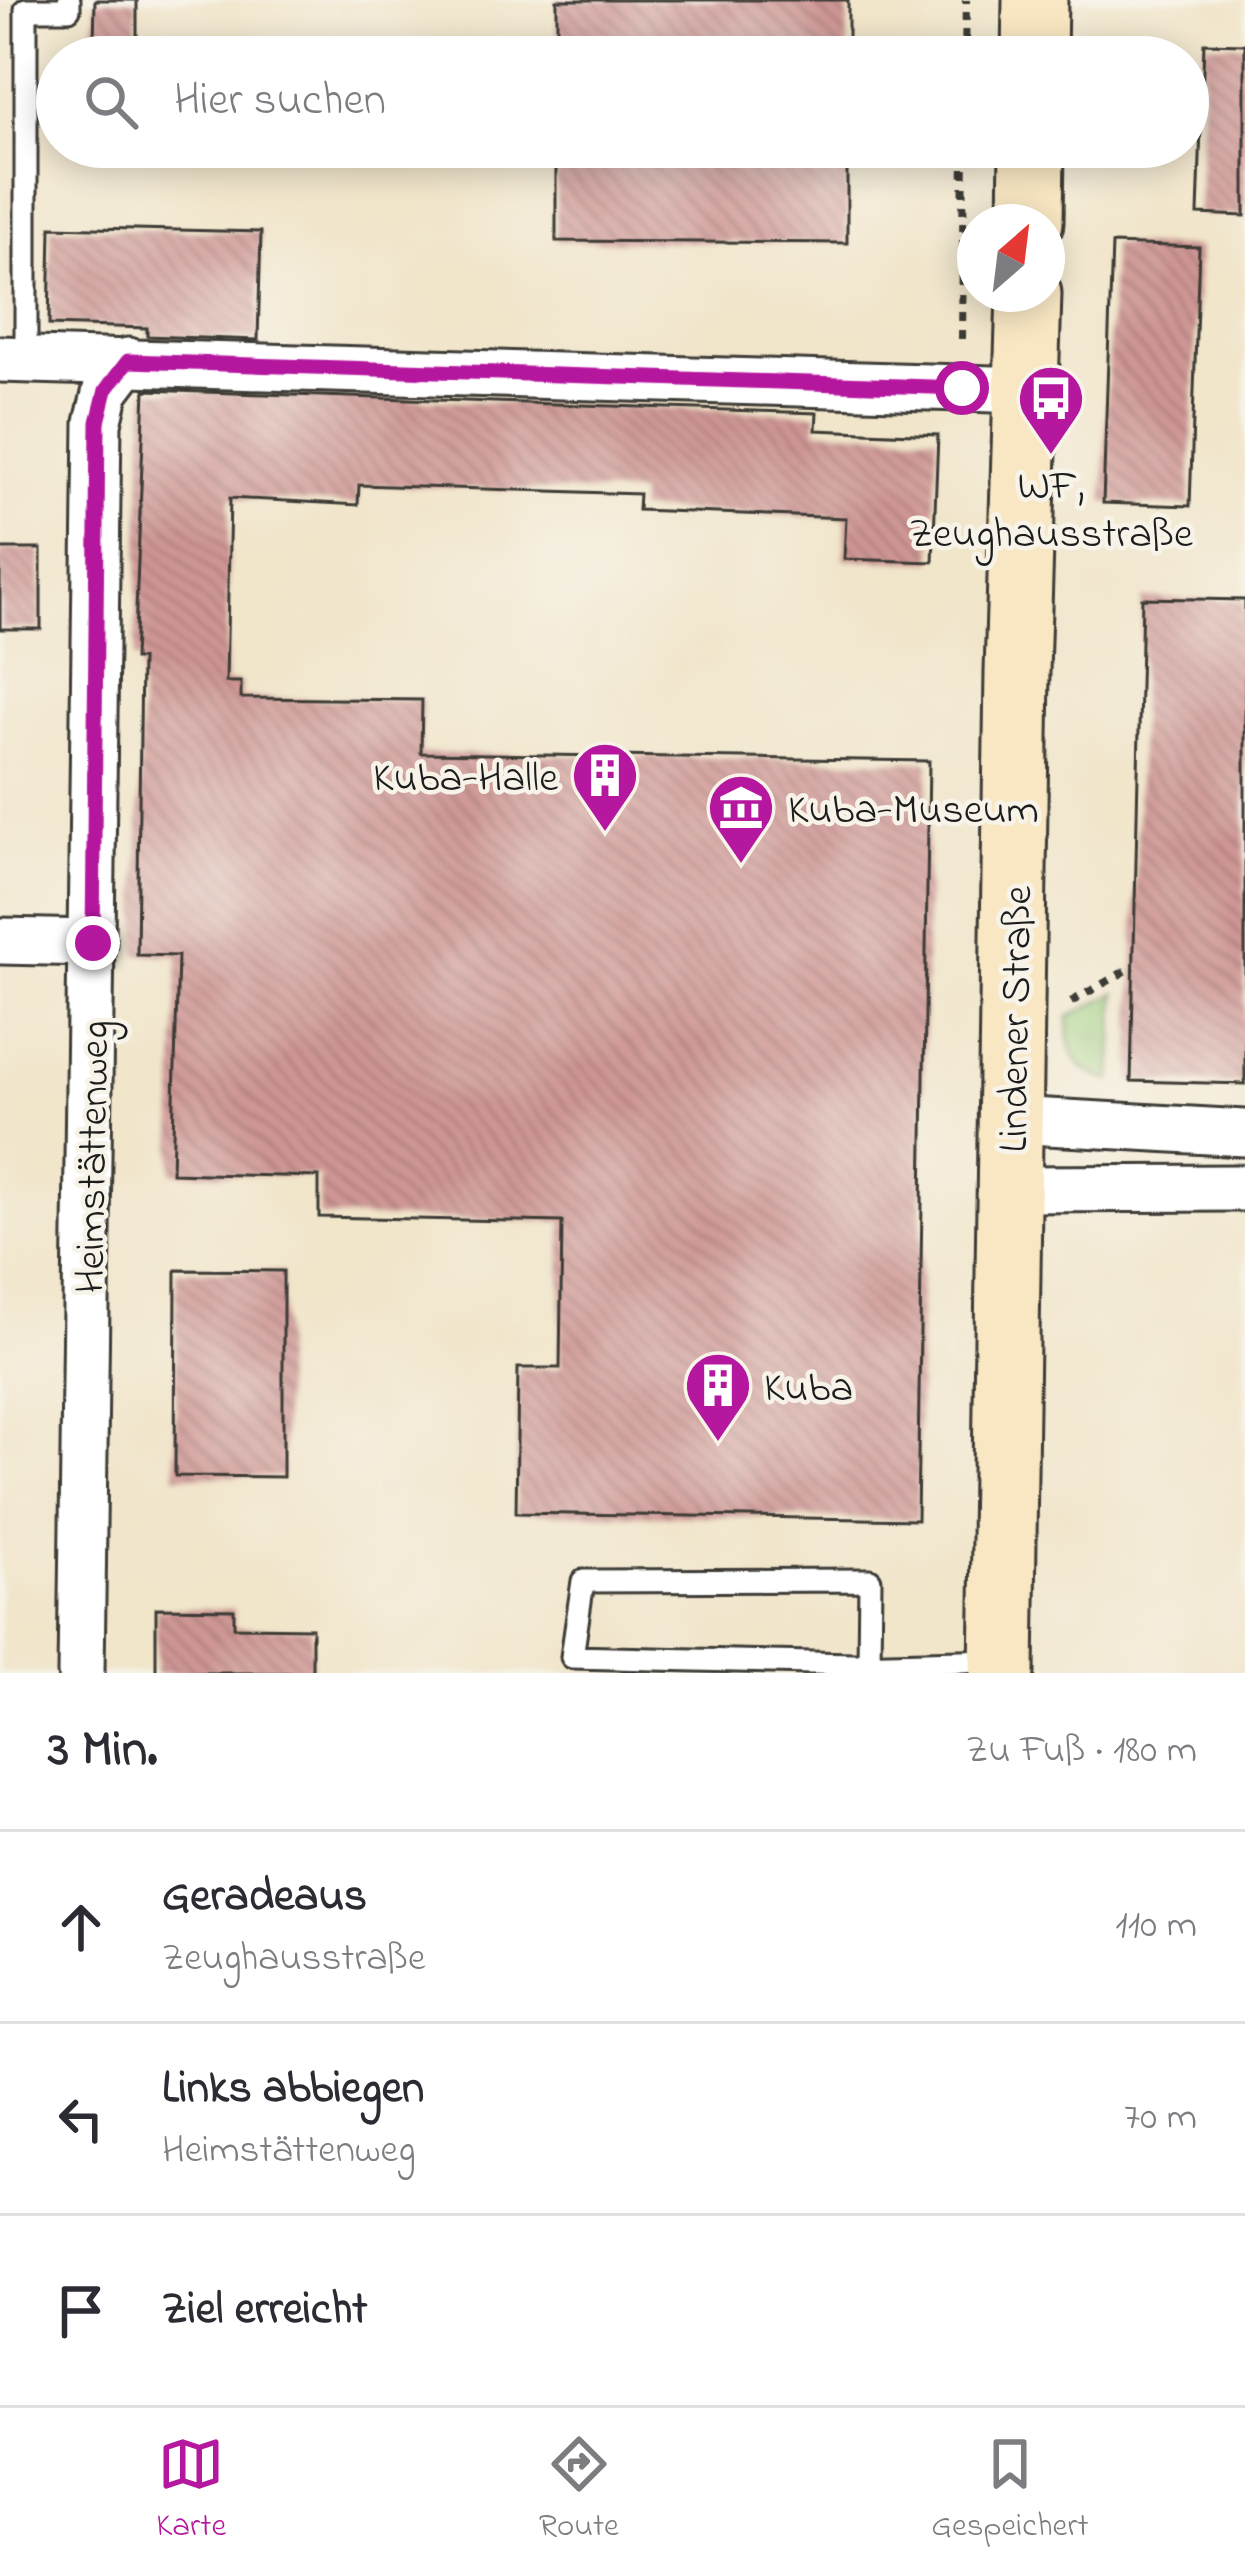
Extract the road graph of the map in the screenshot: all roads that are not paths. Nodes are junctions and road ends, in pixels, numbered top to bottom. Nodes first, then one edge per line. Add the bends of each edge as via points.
1 (70, 0) edge
2 (1035, 0) edge
3 (1034, 36) edge
4 (1031, 168) edge
5 (1030, 204) edge
6 (1029, 312) edge
7 (13, 360) edge
8 (128, 361) junction
9 (1027, 390) junction
10 (0, 941) edge
11 (93, 943) junction
12 (1012, 1120) junction
13 (1245, 1133) edge
14 (1245, 1188) edge
15 (1010, 1189) junction
16 (869, 1663) junction
17 (1002, 1667) edge
18 (81, 1673) edge

1 - 7 lane via 69,9 26,9
2 - 3 main road
4 - 5 main road
6 - 9 main road, Lindener Straße
7 - 8 street
8 - 9 street
8 - 11 street, Heimstättenweg via 106,390 98,422
9 - 12 main road, Lindener Straße
10 - 11 street
11 - 18 street, Heimstättenweg
12 - 13 street
12 - 15 main road, Lindener Straße
14 - 15 street
15 - 17 main road, Lindener Straße
16 - 16 lane via 572,1658 583,1580 870,1580
16 - 17 lane

